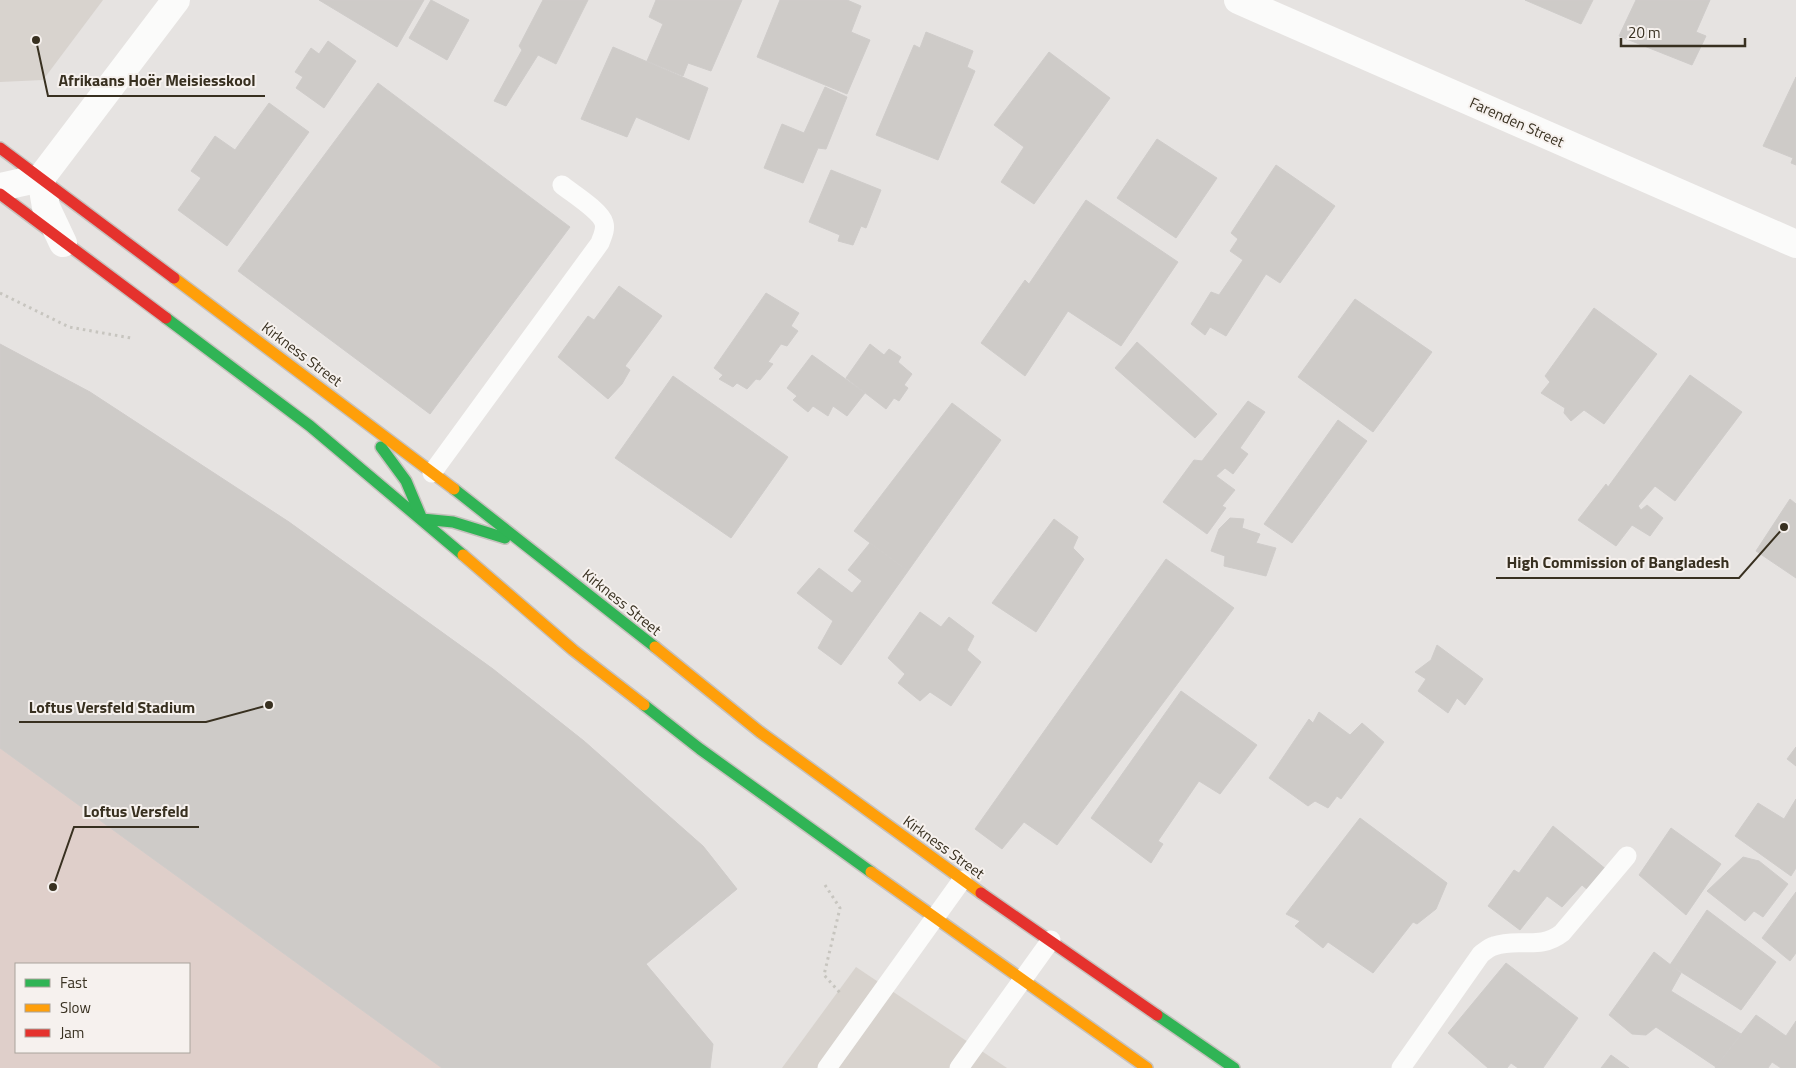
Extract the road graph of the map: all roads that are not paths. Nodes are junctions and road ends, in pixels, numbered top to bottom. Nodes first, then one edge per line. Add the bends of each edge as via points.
1 (176, 0) edge
2 (1238, 0) edge
3 (0, 148) edge
4 (41, 178) junction
5 (562, 185) dead end
6 (0, 187) edge
7 (0, 194) edge
8 (63, 243) junction
9 (1796, 244) edge
10 (335, 398) junction
11 (432, 473) junction
12 (422, 519) junction
13 (538, 553) junction
14 (1627, 856) dead end
15 (962, 880) junction
16 (934, 917) junction
17 (1051, 940) junction
18 (1022, 981) junction
19 (827, 1068) edge
20 (959, 1068) edge
21 (1147, 1068) edge
22 (1234, 1068) edge
23 (1401, 1068) edge

1 - 4 street
2 - 9 street, Farenden Street
3 - 4 street, Kirkness Street
4 - 6 street
4 - 8 street via 46,207
4 - 10 street, Kirkness Street
5 - 11 lane via 604,222 600,243
7 - 8 street
8 - 12 street via 310,426
10 - 11 street, Kirkness Street
10 - 12 street via 397,465 409,484
11 - 13 street, Kirkness Street
12 - 13 street via 477,528
12 - 16 street via 573,650 700,749
13 - 15 street, Kirkness Street via 760,732
14 - 23 lane via 1553,941 1510,943 1494,946 1481,954
15 - 16 lane
15 - 17 street, Kirkness Street
16 - 18 street
16 - 19 lane
17 - 18 lane
17 - 22 street, Kirkness Street
18 - 20 lane
18 - 21 street

